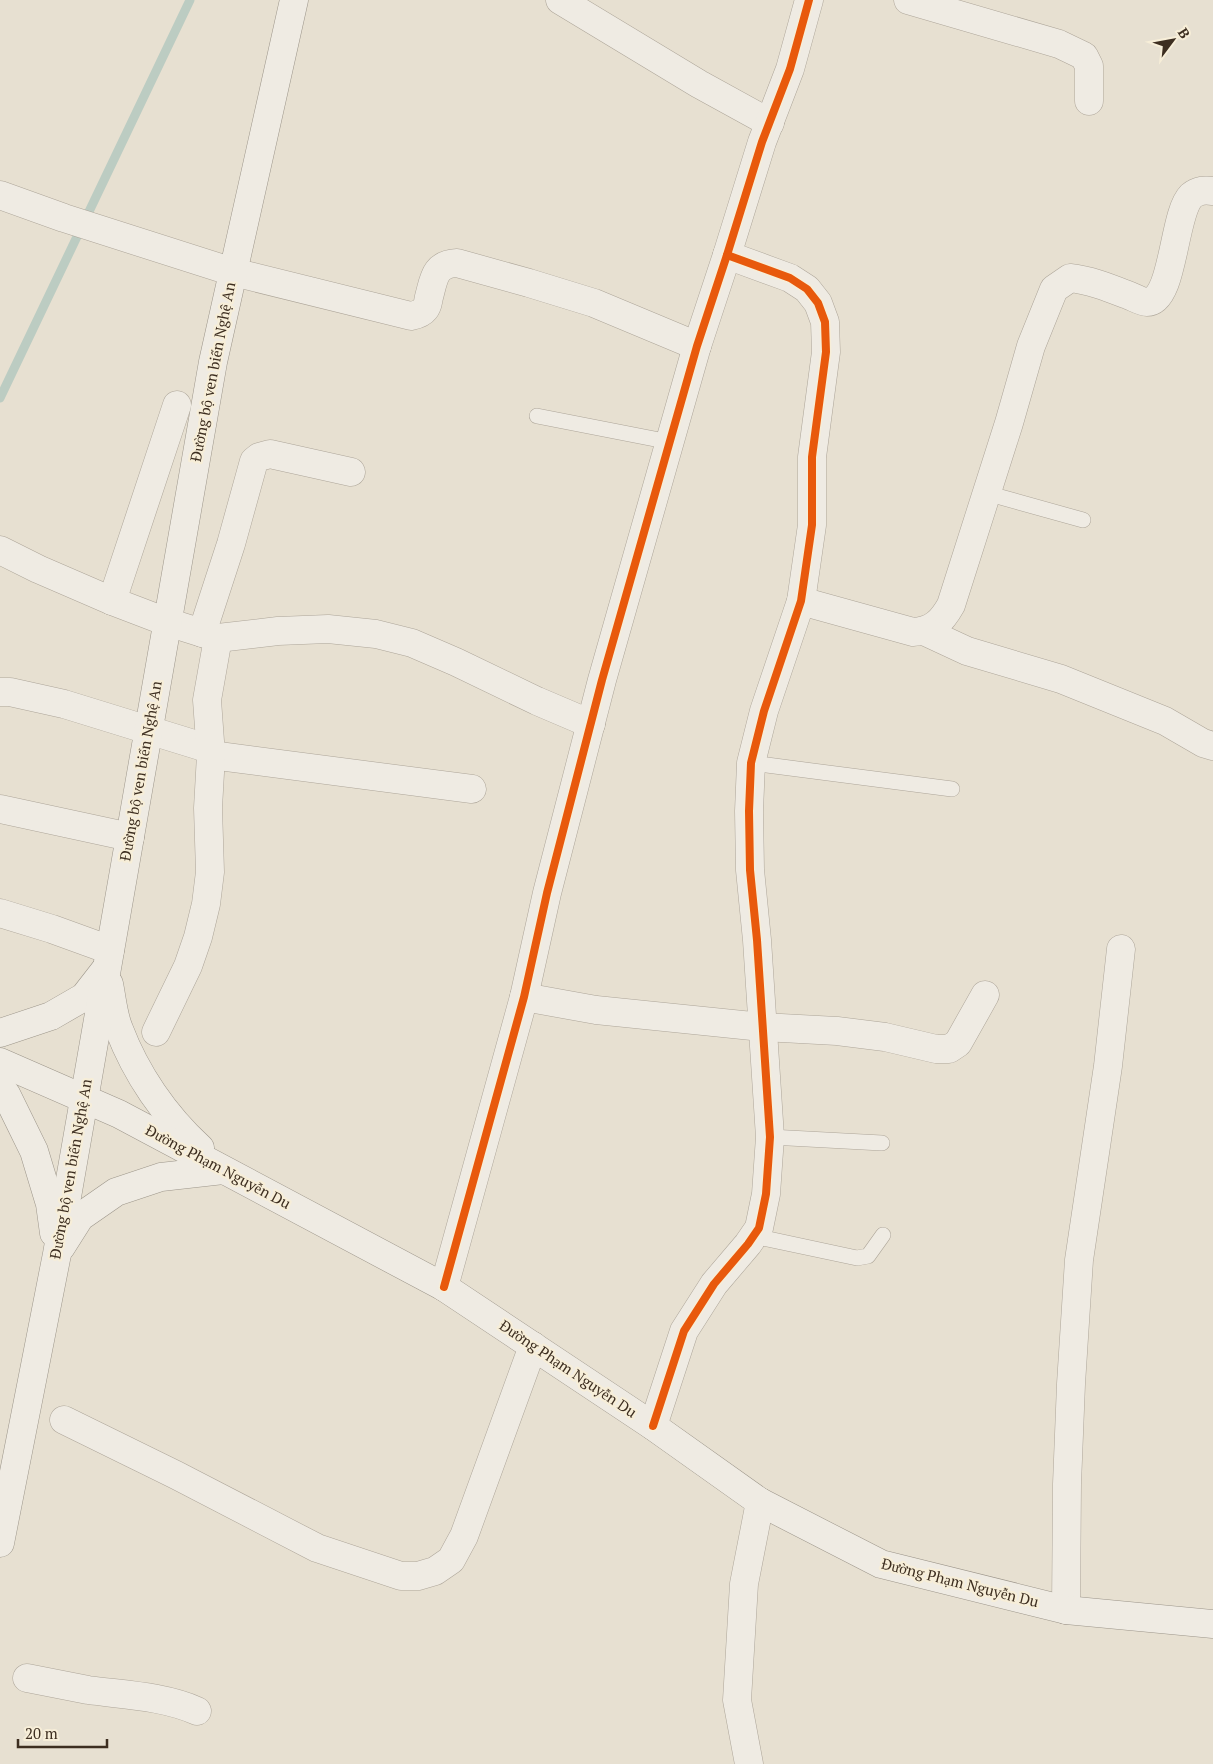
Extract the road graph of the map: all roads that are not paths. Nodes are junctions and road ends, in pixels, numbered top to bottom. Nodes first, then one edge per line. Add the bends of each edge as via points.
1 (294, 0) edge
2 (560, 0) edge
3 (809, 0) edge
4 (908, 0) edge
5 (1088, 101) dead end
6 (770, 123) junction
7 (1213, 191) edge
8 (0, 195) edge
9 (727, 255) junction
10 (233, 272) junction
11 (697, 346) junction
12 (178, 405) dead end
13 (537, 416) dead end
14 (670, 442) junction
15 (351, 472) dead end
16 (986, 494) junction
17 (1083, 520) dead end
18 (0, 550) edge
19 (112, 601) junction
20 (801, 601) junction
21 (167, 622) junction
22 (924, 631) junction
23 (210, 635) junction
24 (0, 692) edge
25 (591, 724) junction
26 (148, 730) junction
27 (1213, 746) edge
28 (210, 752) junction
29 (751, 763) junction
30 (472, 789) dead end
31 (952, 789) dead end
32 (0, 809) edge
33 (130, 837) junction
34 (0, 913) edge
35 (1121, 949) dead end
36 (108, 959) junction
37 (985, 995) dead end
38 (524, 997) junction
39 (762, 1027) junction
40 (156, 1032) dead end
41 (0, 1033) edge
42 (0, 1062) edge
43 (0, 1087) edge
44 (84, 1098) junction
45 (770, 1137) junction
46 (882, 1144) dead end
47 (223, 1170) junction
48 (754, 1236) junction
49 (883, 1236) dead end
50 (56, 1254) junction
51 (444, 1287) junction
52 (533, 1346) junction
53 (64, 1420) dead end
54 (653, 1426) junction
55 (760, 1502) junction
56 (0, 1543) edge
57 (1066, 1610) junction
58 (1213, 1624) edge
59 (27, 1678) dead end
60 (197, 1711) dead end
61 (749, 1764) edge

1 - 10 street, Đường bộ ven biển Nghệ An
2 - 6 street
3 - 6 street via 790,69
4 - 5 street via 1059,44 1084,56 1089,66
6 - 9 street
7 - 16 street via 1203,190 1191,196 1180,219 1160,296 1147,302 1070,278 1054,289 1031,346
8 - 10 street
9 - 11 street
9 - 20 street via 790,278 807,289 818,303 825,322 826,352 812,457 812,525
10 - 11 street via 411,316 426,308 436,274 442,266 457,263 594,303
10 - 21 street, Đường bộ ven biển Nghệ An via 212,362
11 - 14 street
12 - 19 street
13 - 14 lane
14 - 25 street
15 - 23 street via 270,454 254,461
16 - 17 lane
16 - 22 street via 951,605 943,619
18 - 19 street
19 - 21 street
20 - 22 street via 913,632
20 - 29 street via 764,710
21 - 23 street
21 - 26 street, Đường bộ ven biển Nghệ An
22 - 27 street via 967,651 1061,679 1165,721
23 - 25 street via 328,629 376,634 412,643
23 - 28 street via 207,700
24 - 26 street via 64,704
25 - 38 street
26 - 28 street
26 - 33 street, Đường bộ ven biển Nghệ An
28 - 30 street
28 - 40 street via 210,872 206,904 188,966
29 - 31 lane
29 - 39 street via 750,870
32 - 33 street
33 - 36 street, Đường bộ ven biển Nghệ An
34 - 36 street via 52,929
35 - 57 street via 1108,1066 1079,1260 1067,1484
36 - 41 street via 84,997 51,1016
36 - 44 street, Đường bộ ven biển Nghệ An
36 - 47 street via 118,1028 144,1081 179,1129
37 - 39 street via 958,1043 949,1049 837,1031
38 - 39 street via 596,1010
38 - 51 street
39 - 45 street
42 - 44 street, Đường Phạm Nguyễn Du
43 - 50 street via 34,1151 50,1204
44 - 47 street, Đường Phạm Nguyễn Du
44 - 50 street, Đường bộ ven biển Nghệ An
45 - 46 lane
45 - 48 street via 766,1194 759,1228
47 - 50 street via 161,1177 116,1192 80,1217
47 - 51 street, Đường Phạm Nguyễn Du
48 - 49 lane via 857,1258 868,1256
48 - 54 street via 714,1284 684,1331
50 - 56 street, Đường bộ ven biển Nghệ An
51 - 52 street, Đường Phạm Nguyễn Du
52 - 53 street via 464,1536 451,1560 418,1576 401,1576 317,1548
52 - 54 street, Đường Phạm Nguyễn Du
54 - 55 street, Đường Phạm Nguyễn Du
55 - 57 street, Đường Phạm Nguyễn Du via 881,1564
55 - 61 street via 744,1584 737,1700
57 - 58 street, Đường Phạm Nguyễn Du
59 - 60 street via 164,1700

